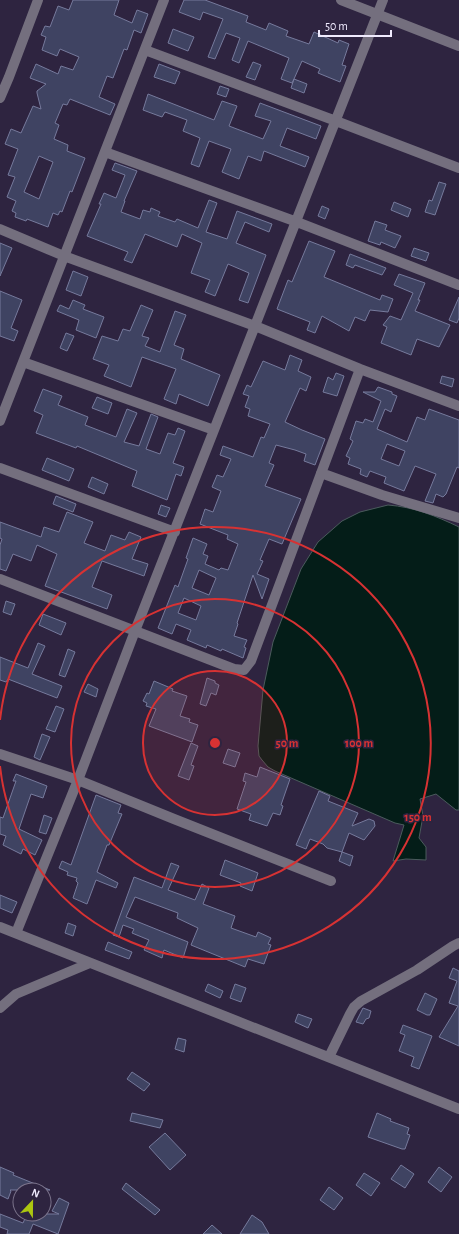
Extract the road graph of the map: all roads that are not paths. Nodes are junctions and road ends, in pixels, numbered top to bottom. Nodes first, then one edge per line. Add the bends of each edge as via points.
1 (38, 0) edge
2 (164, 0) edge
3 (341, 0) edge
4 (383, 0) edge
5 (378, 13) junction
6 (459, 46) edge
7 (145, 50) junction
8 (0, 98) edge
9 (336, 121) junction
10 (105, 152) junction
11 (459, 168) edge
12 (296, 222) junction
13 (0, 229) edge
14 (64, 256) junction
15 (459, 285) edge
16 (255, 326) junction
17 (23, 362) junction
18 (360, 368) junction
19 (459, 406) edge
20 (0, 421) edge
21 (214, 430) junction
22 (0, 468) edge
23 (321, 473) junction
24 (459, 518) edge
25 (175, 532) junction
26 (0, 579) edge
27 (135, 631) junction
28 (0, 754) edge
29 (78, 780) junction
30 (331, 882) dead end
31 (0, 927) edge
32 (16, 933) junction
33 (459, 943) edge
34 (90, 963) junction
35 (0, 1008) edge
36 (329, 1057) junction
37 (459, 1109) edge

1 - 8 street
2 - 7 street
3 - 5 street
4 - 5 street
5 - 6 street
5 - 9 street
7 - 9 street
7 - 10 street
9 - 11 street
9 - 12 street
10 - 12 street
10 - 14 street
12 - 15 street
12 - 16 street
13 - 14 street
14 - 16 street
14 - 17 street
16 - 18 street
16 - 21 street
17 - 20 street
17 - 21 street
18 - 19 street
18 - 23 street
21 - 25 street
22 - 25 street
23 - 24 street
23 - 27 street via 251,661 244,670 234,669
25 - 27 street
26 - 27 street
27 - 29 street
28 - 29 street
29 - 30 street
29 - 32 street
31 - 32 street
32 - 34 street
33 - 36 street via 354,1007
34 - 35 street via 16,994
34 - 36 street
36 - 37 street

